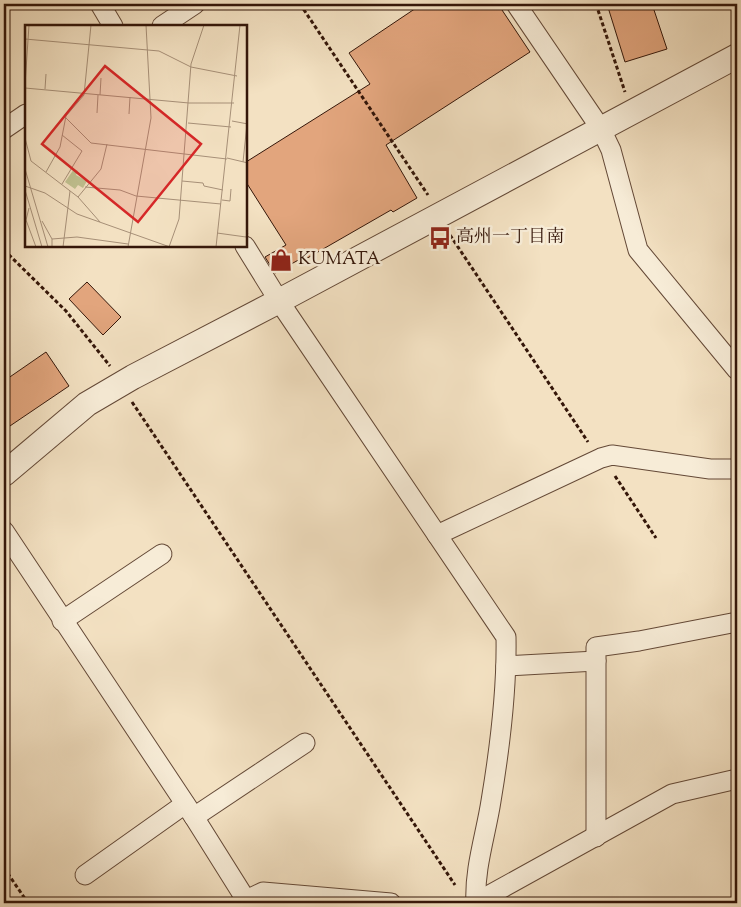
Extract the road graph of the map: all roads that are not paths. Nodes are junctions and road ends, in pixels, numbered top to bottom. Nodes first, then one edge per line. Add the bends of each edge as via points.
1 (100, 4) edge
2 (195, 4) edge
3 (516, 4) edge
4 (112, 25) edge
5 (164, 25) edge
6 (737, 56) edge
7 (25, 115) edge
8 (4, 129) edge
9 (601, 129) junction
10 (246, 248) edge
11 (279, 301) junction
12 (737, 370) edge
13 (737, 469) edge
14 (4, 474) edge
15 (4, 531) edge
16 (437, 535) junction
17 (162, 554) dead end
18 (62, 620) junction
19 (737, 622) edge
20 (596, 661) junction
21 (506, 666) junction
22 (305, 743) dead end
23 (737, 779) edge
24 (190, 811) junction
25 (596, 837) junction
26 (84, 875) dead end
27 (244, 902) edge
28 (391, 903) edge
29 (476, 903) edge

1 - 4 street
2 - 5 street
3 - 9 street
6 - 9 street
7 - 8 street
9 - 11 street via 445,224
9 - 12 street via 611,150 638,250
10 - 11 street
11 - 14 street via 87,404
11 - 16 street
13 - 16 street via 710,469 612,455
15 - 18 street
16 - 21 street via 506,637
17 - 18 street
18 - 24 street
19 - 20 street via 596,647
20 - 21 street
20 - 25 street
21 - 29 street via 501,731 475,886
22 - 24 street
23 - 25 street via 672,794
24 - 26 street
24 - 27 street
25 - 29 street
27 - 28 street via 263,892

